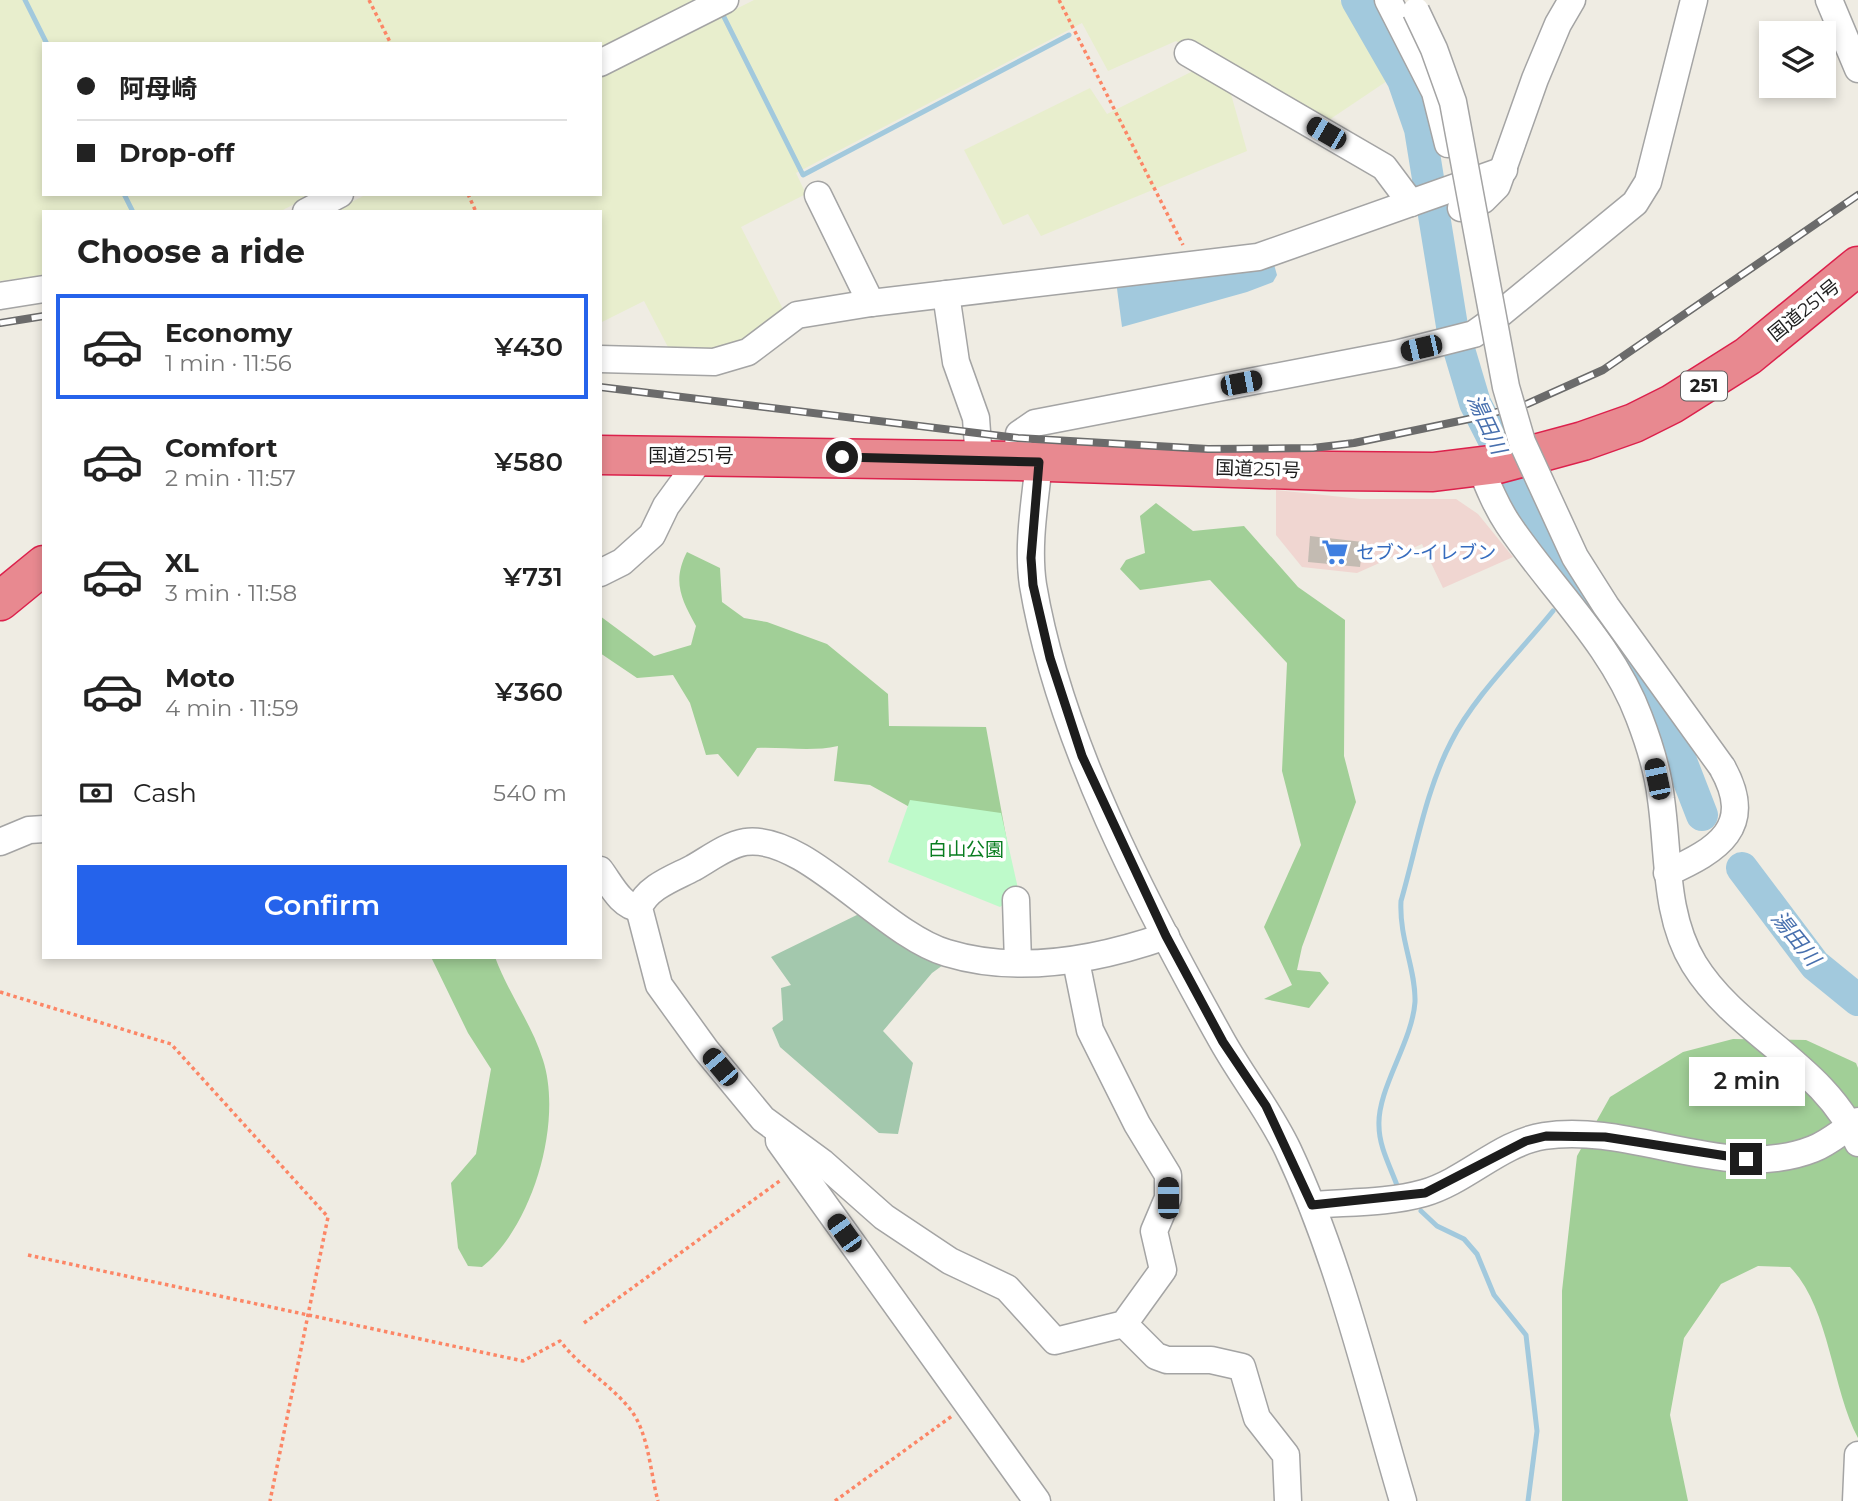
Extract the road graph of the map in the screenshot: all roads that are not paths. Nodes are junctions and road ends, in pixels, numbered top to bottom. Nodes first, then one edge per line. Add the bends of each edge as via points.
1 (725, 0) edge
2 (1388, 0) edge
3 (1572, 0) edge
4 (1694, 0) edge
5 (1829, 0) edge
6 (1413, 6) edge
7 (1188, 53) dead end
8 (602, 62) edge
9 (1858, 69) edge
10 (1455, 193) junction
11 (818, 195) dead end
12 (336, 196) edge
13 (1415, 201) junction
14 (310, 210) edge
15 (1858, 266) edge
16 (42, 289) edge
17 (946, 294) junction
18 (0, 296) edge
19 (871, 303) junction
20 (1479, 331) junction
21 (602, 359) edge
22 (704, 454) junction
23 (602, 455) edge
24 (978, 460) junction
25 (1028, 462) junction
26 (1501, 462) junction
27 (42, 567) edge
28 (602, 572) edge
29 (0, 601) edge
30 (42, 829) edge
31 (0, 842) edge
32 (602, 873) edge
33 (1667, 873) junction
34 (1016, 900) dead end
35 (639, 908) junction
36 (1166, 936) junction
37 (1076, 961) junction
38 (1018, 963) junction
39 (1856, 1130) edge
40 (779, 1131) junction
41 (1312, 1205) junction
42 (1124, 1324) junction
43 (1858, 1455) edge
44 (1037, 1501) edge
45 (1288, 1501) edge
46 (1403, 1501) edge
47 (1856, 1501) edge

1 - 8 street
2 - 10 street via 1435,92
3 - 10 street via 1535,79 1497,186 1483,200
4 - 20 street via 1648,182 1635,203
5 - 9 street
6 - 33 street, bridge via 1453,102 1506,387 1522,442 1575,557 1731,783 1734,819 1728,836 1702,858
7 - 13 street via 1384,167
10 - 13 street
10 - 20 street
11 - 19 street
12 - 14 street
13 - 17 street via 1258,257
15 - 26 highway, 国道251号 / 251 via 1748,356 1672,404 1583,441
16 - 18 street
17 - 19 street
17 - 24 street via 956,362 976,418
19 - 21 street via 797,315 748,352 714,362
20 - 25 street via 1447,342 1035,423 1019,434
22 - 23 highway, 国道251号 / 251
22 - 24 highway, 国道251号 / 251
22 - 28 street via 666,506 652,535 622,562
24 - 25 highway, 国道251号 / 251
25 - 26 highway, 国道251号 / 251 via 1433,472
25 - 36 street via 1033,585 1050,658 1082,756
26 - 33 street via 1508,524 1615,670 1639,715 1661,796
27 - 29 highway
30 - 31 street
32 - 35 street via 631,908
33 - 39 street via 1681,934 1710,987 1828,1096
34 - 38 street
35 - 38 street via 648,894 727,849 765,841 788,849 915,939 944,953
35 - 40 street via 659,985 762,1119
36 - 37 street
36 - 41 street via 1223,1042 1266,1106
37 - 38 street
37 - 42 street via 1090,1030 1168,1175 1168,1198 1153,1231 1163,1270
39 - 41 street via 1812,1150 1765,1160 1605,1137 1546,1136 1526,1141 1425,1193
40 - 42 street via 884,1217 950,1261 1007,1288 1055,1341
40 - 44 street via 779,1141
41 - 46 street
42 - 45 street via 1156,1356 1241,1367 1257,1418 1286,1455
43 - 47 street

